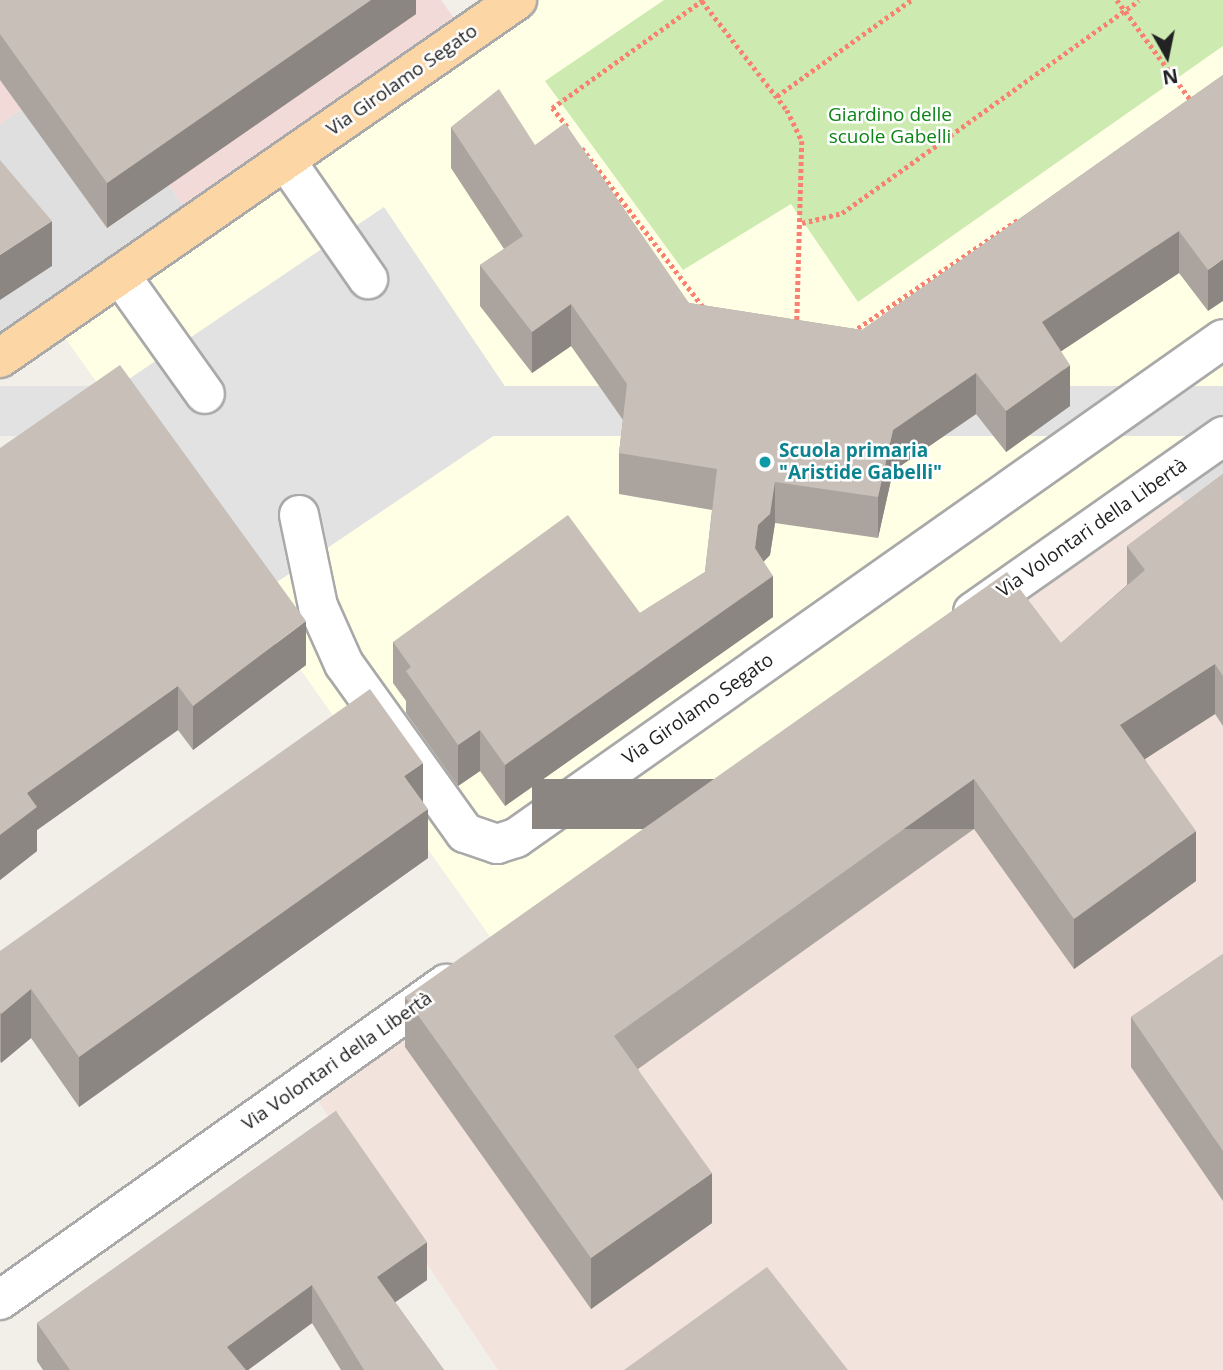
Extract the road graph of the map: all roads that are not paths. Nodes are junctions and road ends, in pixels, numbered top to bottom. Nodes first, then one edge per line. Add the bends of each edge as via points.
1 (517, 0) edge
2 (286, 160) junction
3 (120, 275) junction
4 (368, 279) dead end
5 (1223, 339) edge
6 (0, 358) edge
7 (205, 394) dead end
8 (1223, 436) edge
9 (299, 514) dead end
10 (939, 636) edge
11 (474, 964) edge
12 (0, 1300) edge

1 - 2 main road, Via Girolamo Segato
2 - 3 main road, Via Girolamo Segato
2 - 4 street
3 - 6 main road, Via Girolamo Segato
3 - 7 street
5 - 9 street, Via Girolamo Segato via 516,838 497,844 465,833 344,664 318,606
8 - 10 street, Via Volontari della Libertà
11 - 12 street, Via Volontari della Libertà

